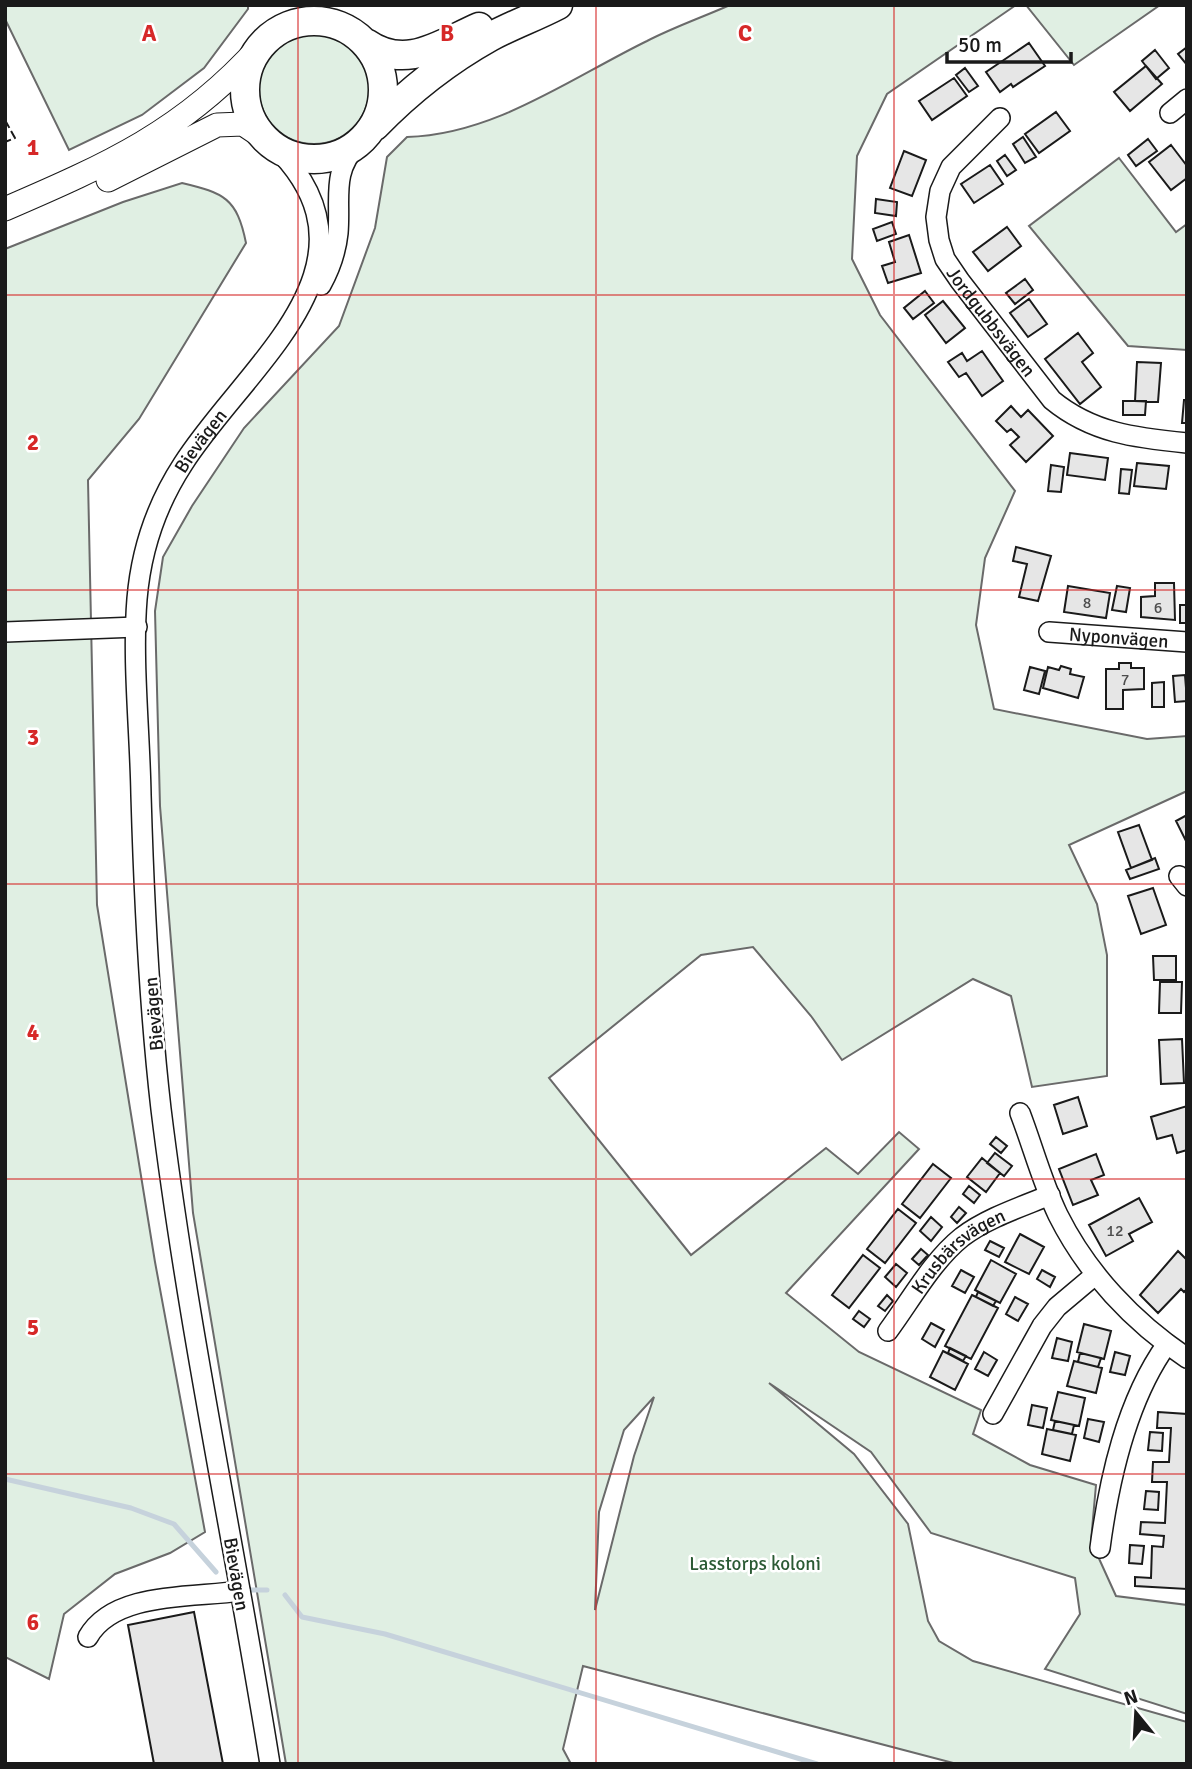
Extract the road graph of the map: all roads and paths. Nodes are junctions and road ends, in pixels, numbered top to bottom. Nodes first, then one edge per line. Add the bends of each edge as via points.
1 (281, 5) edge
2 (326, 5) edge
3 (533, 5) edge
4 (558, 5) edge
5 (361, 39) junction
6 (263, 43) junction
7 (1187, 99) edge
8 (1170, 113) dead end
9 (1000, 118) dead end
10 (362, 140) junction
11 (269, 142) junction
12 (5, 209) edge
13 (5, 225) edge
14 (304, 304) junction
15 (1187, 443) edge
16 (137, 627) junction
17 (5, 632) edge
18 (1049, 632) dead end
19 (1187, 642) edge
20 (1020, 1114) dead end
21 (1050, 1195) junction
22 (1095, 1275) junction
23 (888, 1331) dead end
24 (1167, 1344) junction
25 (1187, 1357) edge
26 (993, 1414) dead end
27 (1100, 1548) dead end
28 (240, 1591) junction
29 (88, 1637) dead end
30 (270, 1764) edge

1 - 6 highway via 279,20
2 - 5 highway
3 - 5 highway via 415,55 390,56
4 - 10 highway via 455,59 422,83
5 - 6 highway via 335,23 312,20 288,25
5 - 10 highway via 379,65 384,88 379,116
6 - 11 highway via 248,70 245,94 251,118
6 - 12 main road via 199,106 151,140 100,168
7 - 8 street
9 - 15 street, Jordgubbsvägen via 951,167 940,191 936,217 945,260 1052,400 1072,416 1110,433
10 - 11 highway via 338,155 317,159 293,156
10 - 14 street, Bievägen via 345,159 338,178 338,231 332,262 318,290
11 - 13 main road via 243,124 217,125 119,176
11 - 14 street, Bievägen via 302,179 318,220 318,263
14 - 16 street, Bievägen via 194,447 169,488 144,556
16 - 17 street
16 - 28 street, Bievägen via 148,956 161,1108
18 - 19 street, Nyponvägen
20 - 21 street
21 - 22 street
21 - 23 street, Krusbärsvägen via 961,1238
22 - 24 street
22 - 26 street via 1056,1307 1042,1326
24 - 25 street
24 - 27 street via 1146,1378 1118,1456
28 - 29 street via 128,1606 104,1619
28 - 30 street, Bievägen

